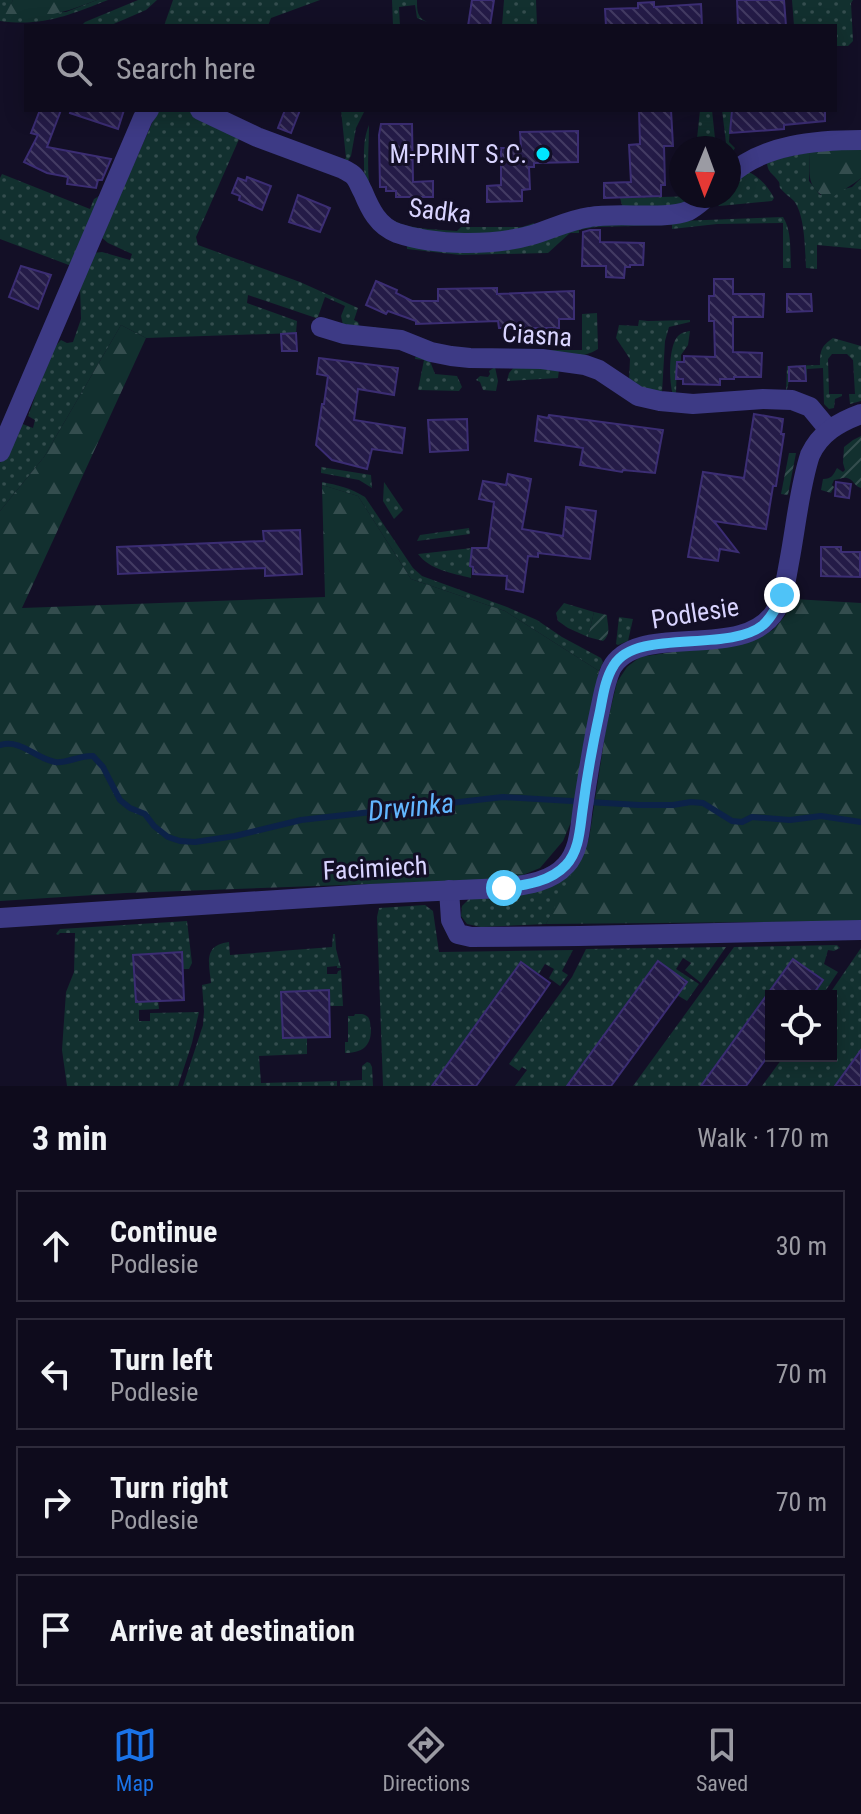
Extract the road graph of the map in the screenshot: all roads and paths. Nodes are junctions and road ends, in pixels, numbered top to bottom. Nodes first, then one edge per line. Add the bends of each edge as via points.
1 (148, 112) edge
2 (204, 112) edge
3 (861, 140) edge
4 (741, 165) edge
5 (693, 208) edge
6 (321, 327) dead end
7 (861, 414) edge
8 (829, 430) junction
9 (0, 452) edge
10 (449, 890) junction
11 (0, 918) edge
12 (861, 930) edge

1 - 9 street
2 - 5 street, Sadka via 343,169 354,176 383,225 428,239 510,240 593,216
3 - 4 street via 798,144
6 - 8 street, Ciasna via 401,340 451,356 585,365 638,396 660,401 792,400 810,407
7 - 8 street
8 - 10 street, Podlesie via 814,445 806,466 785,584 776,610 761,627 731,637 635,649 618,659 605,688 575,849 565,866 525,885
10 - 11 street, Facimiech
10 - 12 street, Facimiech via 451,920 458,934 471,937

